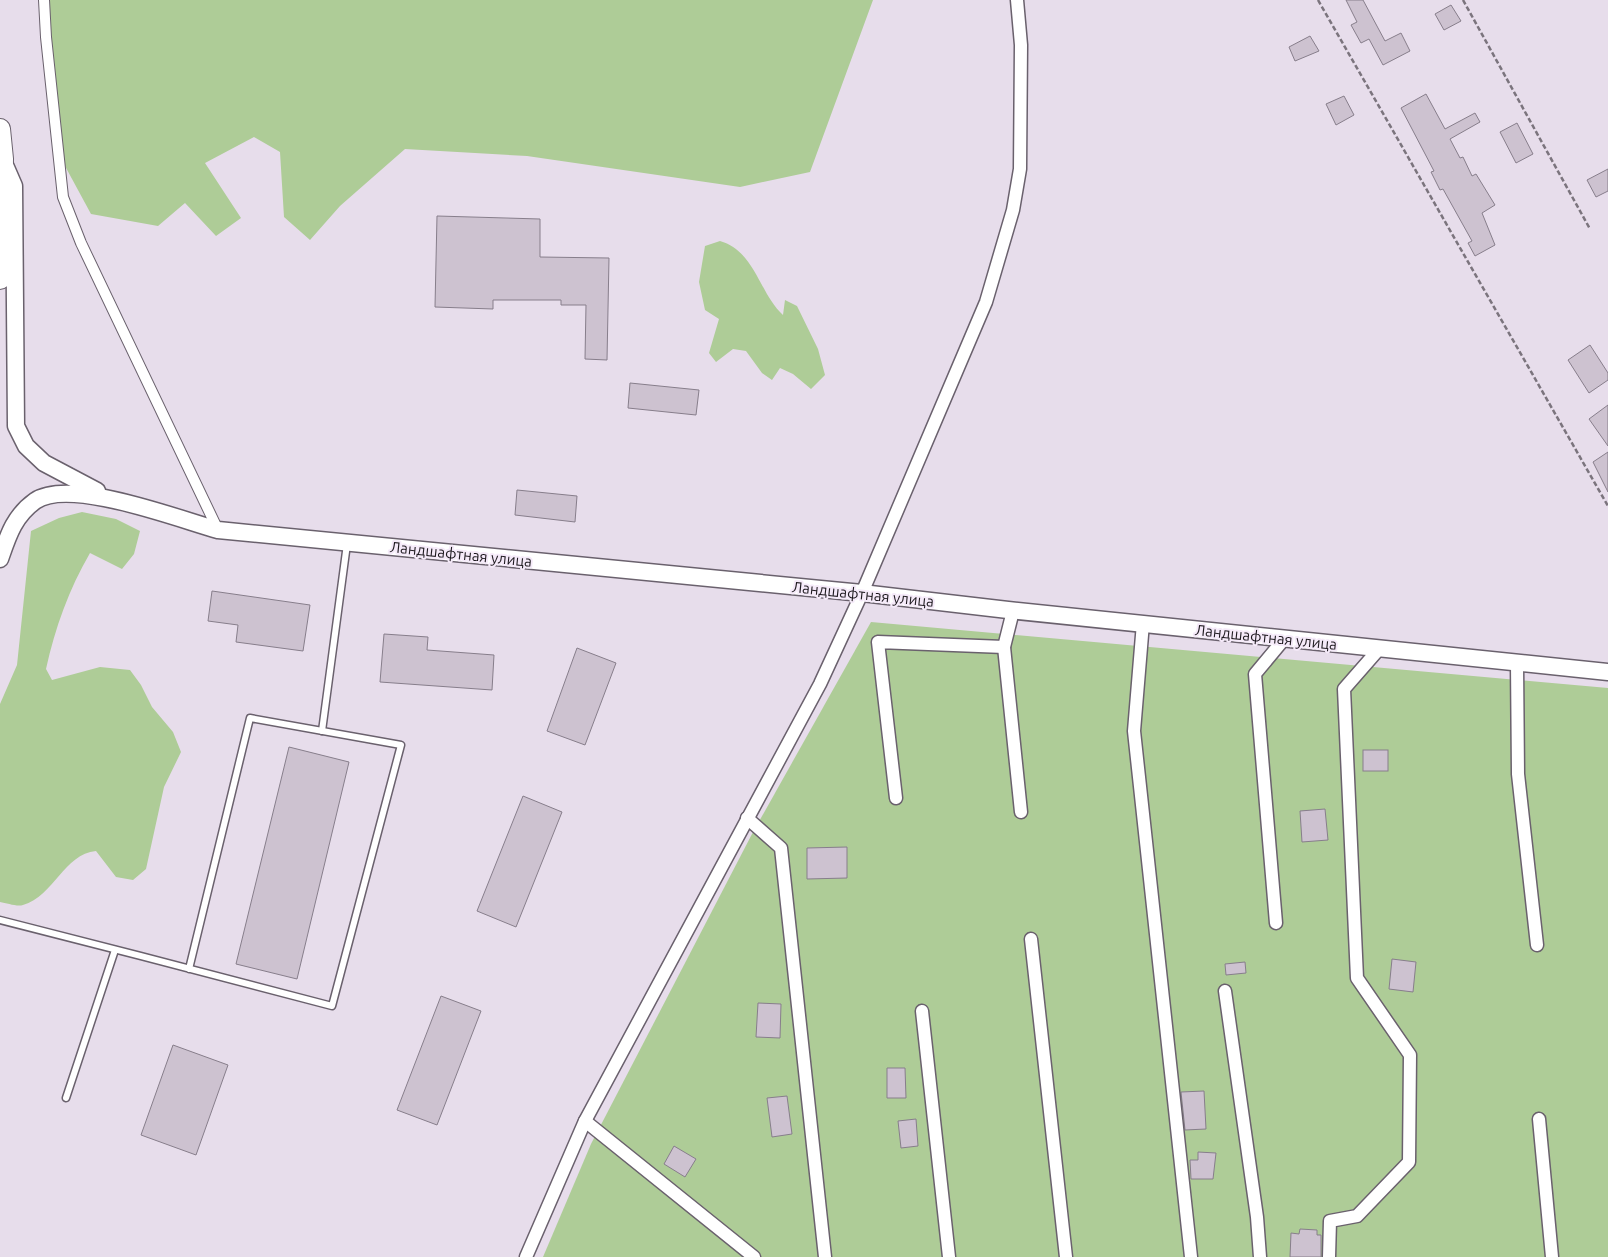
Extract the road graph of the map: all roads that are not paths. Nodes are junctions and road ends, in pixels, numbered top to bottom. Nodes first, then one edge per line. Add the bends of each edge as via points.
1 (44, 0) edge
2 (1017, 0) edge
3 (0, 129) edge
4 (2, 159) junction
5 (0, 279) edge
6 (122, 502) junction
7 (218, 530) junction
8 (347, 543) junction
9 (0, 559) edge
10 (862, 593) junction
11 (1013, 611) junction
12 (1142, 623) junction
13 (1285, 638) junction
14 (1004, 647) junction
15 (1380, 649) junction
16 (1517, 664) junction
17 (1608, 672) edge
18 (322, 731) junction
19 (896, 798) dead end
20 (1021, 812) dead end
21 (746, 818) junction
22 (0, 920) edge
23 (1276, 923) dead end
24 (1030, 939) dead end
25 (1537, 944) dead end
26 (116, 950) junction
27 (189, 969) junction
28 (1225, 991) dead end
29 (922, 1011) dead end
30 (66, 1098) dead end
31 (1539, 1119) dead end
32 (585, 1121) junction
33 (526, 1257) edge
34 (754, 1257) edge
35 (824, 1257) edge
36 (948, 1257) edge
37 (1066, 1257) edge
38 (1191, 1257) edge
39 (1260, 1257) edge
40 (1330, 1257) edge
41 (1552, 1257) edge

1 - 7 street via 63,197 81,243
2 - 10 street via 1022,110 1020,169 1010,219 986,302
3 - 4 main road
4 - 5 main road
4 - 6 street via 14,186 16,426 26,446 44,463
6 - 7 street, Ландшафтная улица
6 - 9 street via 82,494 54,493 36,500 11,526
7 - 8 street, Ландшафтная улица
8 - 10 street, Ландшафтная улица
8 - 18 lane
10 - 11 street, Ландшафтная улица
10 - 21 street via 820,684
11 - 12 street, Ландшафтная улица
11 - 14 street
12 - 13 street, Ландшафтная улица
12 - 38 street via 1134,731
13 - 15 street, Ландшафтная улица
13 - 23 street via 1255,674
14 - 19 street via 878,642
14 - 20 street
15 - 16 street, Ландшафтная улица
15 - 40 street via 1344,689 1357,978 1410,1054 1409,1162 1357,1216 1330,1221
16 - 17 street, Ландшафтная улица
16 - 25 street via 1518,774
18 - 27 lane via 250,718
18 - 27 lane via 401,745 332,1006
21 - 32 street
21 - 35 street via 781,848
22 - 26 lane
24 - 37 street
26 - 27 lane
26 - 30 lane
28 - 39 street
29 - 36 street
31 - 41 street
32 - 33 street
32 - 34 street

